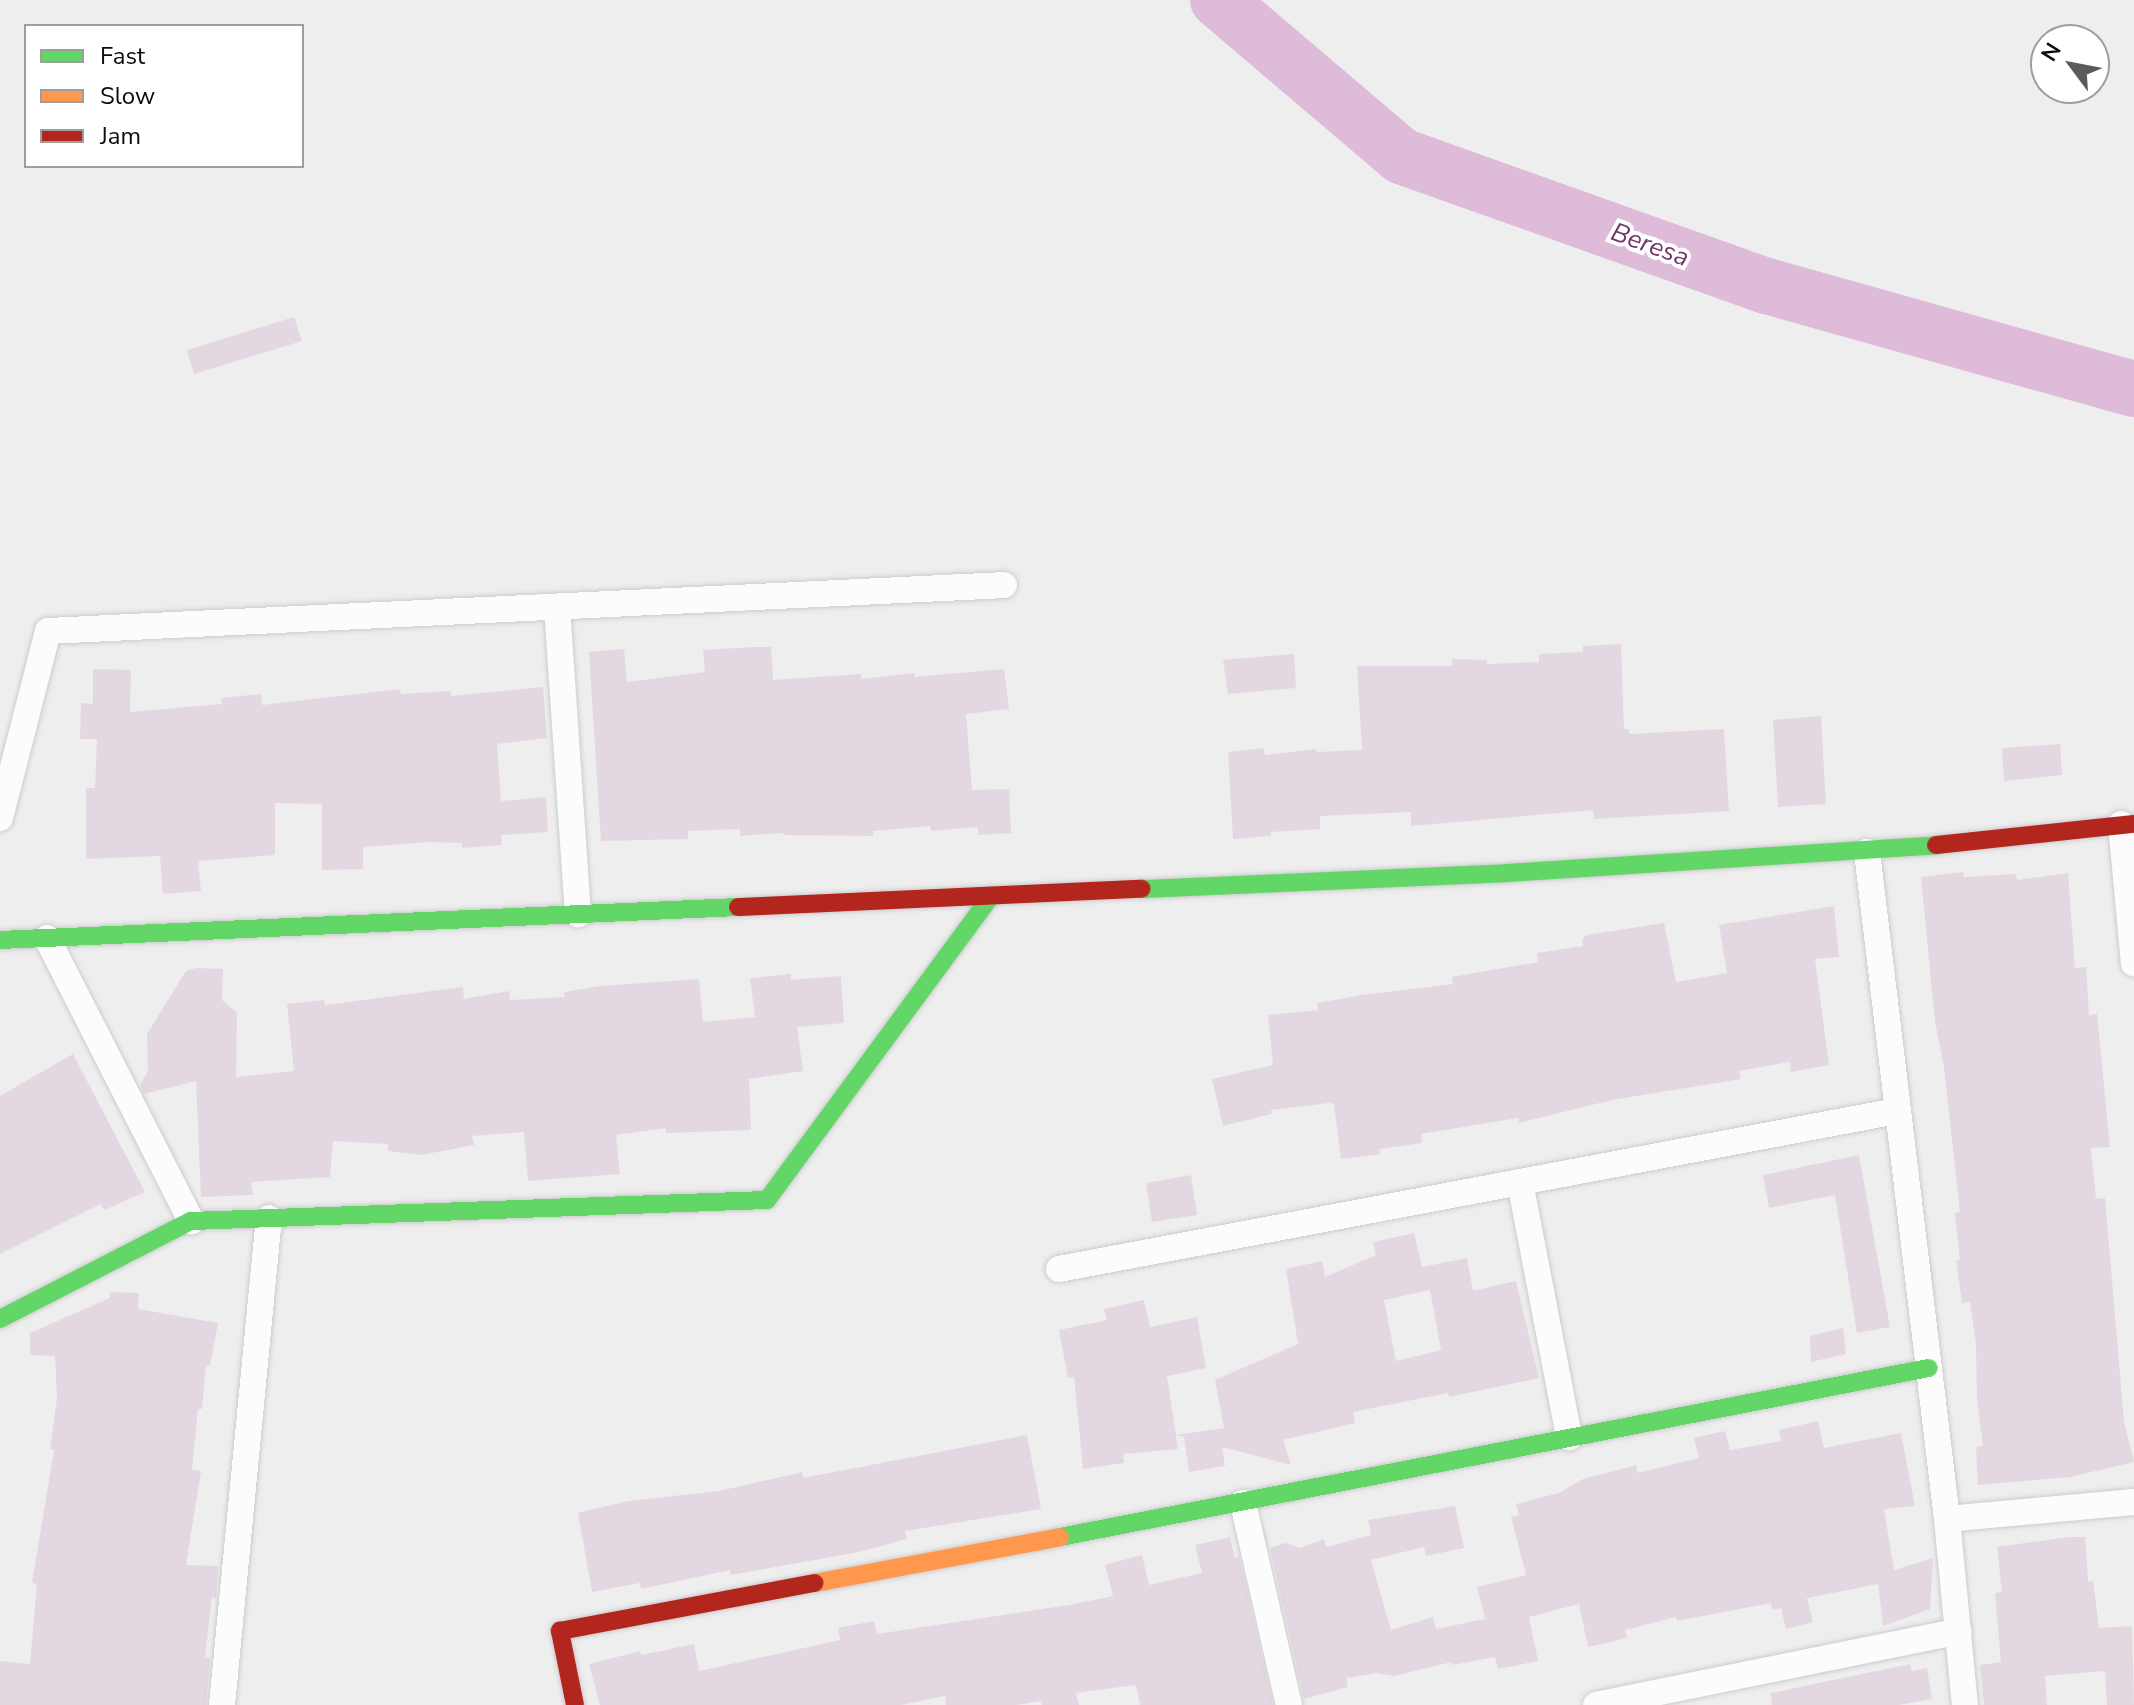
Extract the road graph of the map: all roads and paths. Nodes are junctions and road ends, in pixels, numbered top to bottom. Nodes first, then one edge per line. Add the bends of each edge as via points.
1 (1004, 585) dead end
2 (557, 607) junction
3 (0, 818) edge
4 (2128, 824) edge
5 (1867, 852) junction
6 (991, 896) junction
7 (578, 914) junction
8 (47, 938) junction
9 (0, 940) edge
10 (2134, 963) edge
11 (1897, 1111) junction
12 (1520, 1182) junction
13 (269, 1218) junction
14 (191, 1221) junction
15 (1059, 1269) dead end
16 (0, 1319) edge
17 (1929, 1368) junction
18 (1569, 1437) junction
19 (2134, 1502) edge
20 (1243, 1503) junction
21 (1947, 1519) junction
22 (1959, 1631) junction
23 (222, 1705) edge
24 (575, 1705) edge
25 (1289, 1705) edge
26 (1596, 1705) edge
27 (1965, 1705) edge

1 - 2 street
2 - 3 street via 48,631
2 - 7 street
4 - 5 street
4 - 10 street
5 - 6 street
5 - 11 street
6 - 7 street
6 - 13 street via 767,1200
7 - 8 street
8 - 9 street
8 - 14 street
11 - 12 street
11 - 17 street
12 - 15 street
12 - 18 street
13 - 14 street
13 - 23 street
14 - 16 street
17 - 18 street
17 - 21 street
18 - 20 street
19 - 21 street
20 - 24 street via 560,1631
20 - 25 street
21 - 22 street
22 - 26 street
22 - 27 street

